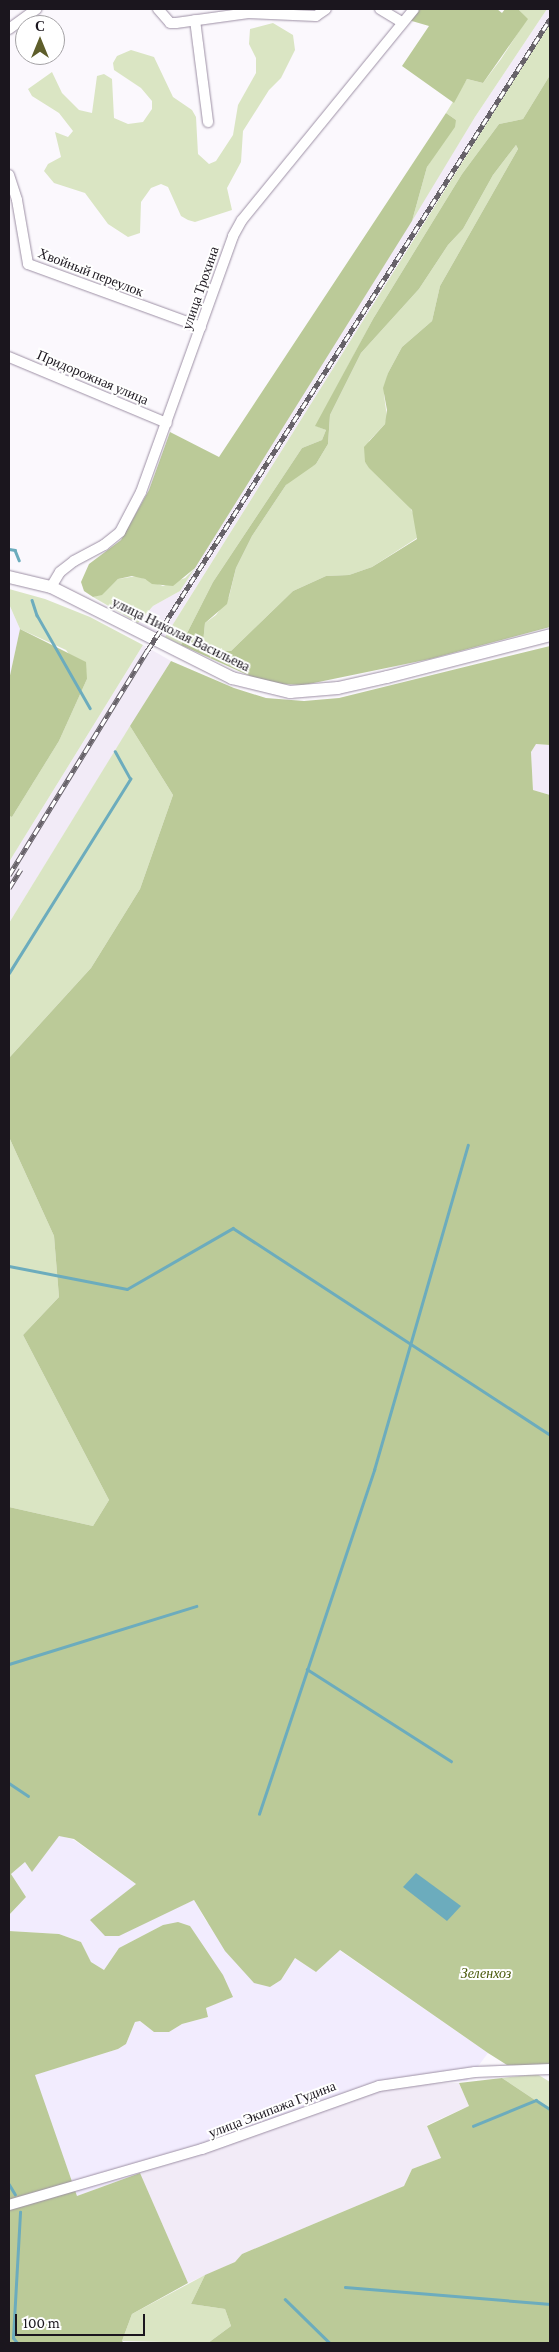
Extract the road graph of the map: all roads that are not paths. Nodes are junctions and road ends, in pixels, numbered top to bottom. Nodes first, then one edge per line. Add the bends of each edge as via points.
1 (37, 9) edge
2 (158, 9) edge
3 (326, 9) edge
4 (380, 9) edge
5 (413, 10) edge
6 (194, 20) junction
7 (402, 22) junction
8 (9, 29) edge
9 (208, 122) dead end
10 (9, 175) edge
11 (201, 327) junction
12 (9, 357) edge
13 (167, 423) junction
14 (9, 577) edge
15 (51, 587) junction
16 (550, 635) edge
17 (550, 2069) edge
18 (9, 2205) edge

1 - 8 street
2 - 6 street via 170,23
3 - 6 street via 316,16 248,14
4 - 7 street
5 - 7 street, улица Трохина
6 - 9 street
7 - 11 street, улица Трохина via 242,220 233,236
10 - 11 street, Хвойный переулок via 17,200 28,264
11 - 13 street, улица Трохина
12 - 13 street, Придорожная улица
13 - 15 street, улица Трохина via 145,483 120,532 60,572
14 - 15 main road, улица Николая Васильева
15 - 16 main road, улица Николая Васильева via 232,678 290,692 338,688
17 - 18 street, улица Экипажа Гудина via 475,2072 379,2086 202,2149

